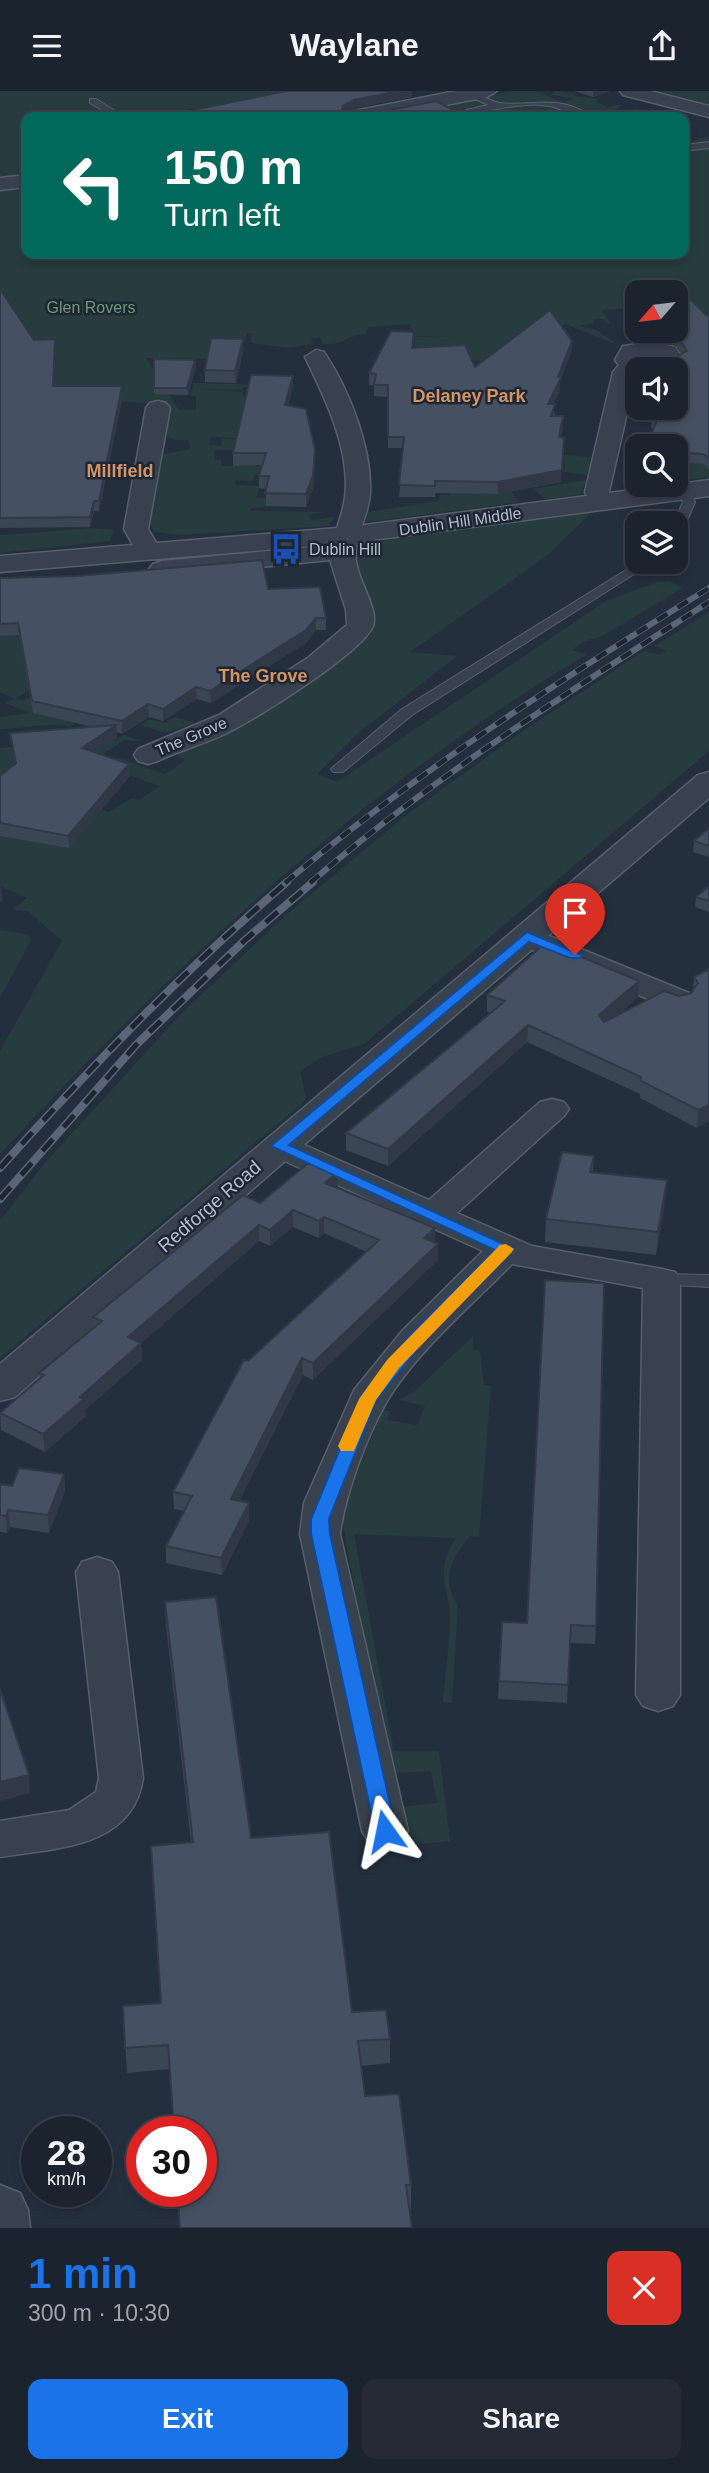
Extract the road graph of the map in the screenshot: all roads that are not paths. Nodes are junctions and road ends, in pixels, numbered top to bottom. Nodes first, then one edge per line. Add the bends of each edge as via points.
1 (629, 91) edge
2 (486, 97) edge
3 (93, 101) dead end
4 (112, 112) edge
5 (387, 112) edge
6 (469, 112) edge
7 (574, 112) edge
8 (709, 112) edge
9 (709, 145) edge
10 (689, 147) edge
11 (21, 182) edge
12 (0, 184) edge
13 (316, 357) dead end
14 (625, 371) edge
15 (158, 408) dead end
16 (697, 490) edge
17 (601, 502) junction
18 (685, 511) edge
19 (346, 543) junction
20 (150, 554) junction
21 (0, 564) edge
22 (628, 574) edge
23 (0, 579) edge
24 (148, 755) dead end
25 (338, 769) dead end
26 (709, 782) edge
27 (527, 936) junction
28 (678, 1000) edge
29 (552, 1109) dead end
30 (279, 1146) junction
31 (433, 1216) junction
32 (506, 1249) junction
33 (662, 1280) junction
34 (709, 1281) edge
35 (0, 1387) edge
36 (97, 1571) dead end
37 (658, 1695) dead end
38 (385, 1831) dead end
39 (0, 1839) edge
40 (0, 2210) edge
41 (1, 2228) edge

1 - 8 street
2 - 5 street
2 - 6 lane
2 - 7 lane via 549,103
3 - 4 lane
9 - 10 lane
11 - 12 street
13 - 19 street via 356,463 358,497
14 - 17 street via 597,492
15 - 20 street via 136,529
16 - 17 street, Dublin Hill Middle
16 - 18 lane
17 - 19 street, Dublin Hill Middle
19 - 20 street, Dublin Hill Middle
19 - 23 street via 89,576
19 - 24 street, The Grove via 344,576 362,615 352,638 232,719
20 - 21 street, Dublin Hill Middle
22 - 25 lane via 407,712
26 - 27 street, Redforge Road
27 - 28 street
27 - 30 street, Redforge Road
29 - 31 street
30 - 31 street
30 - 35 street, Redforge Road
31 - 32 street
32 - 33 street via 537,1261
32 - 38 street via 416,1339 368,1399 320,1519
33 - 34 lane
33 - 37 street
36 - 39 street via 121,1778 118,1799 95,1821
40 - 41 street

